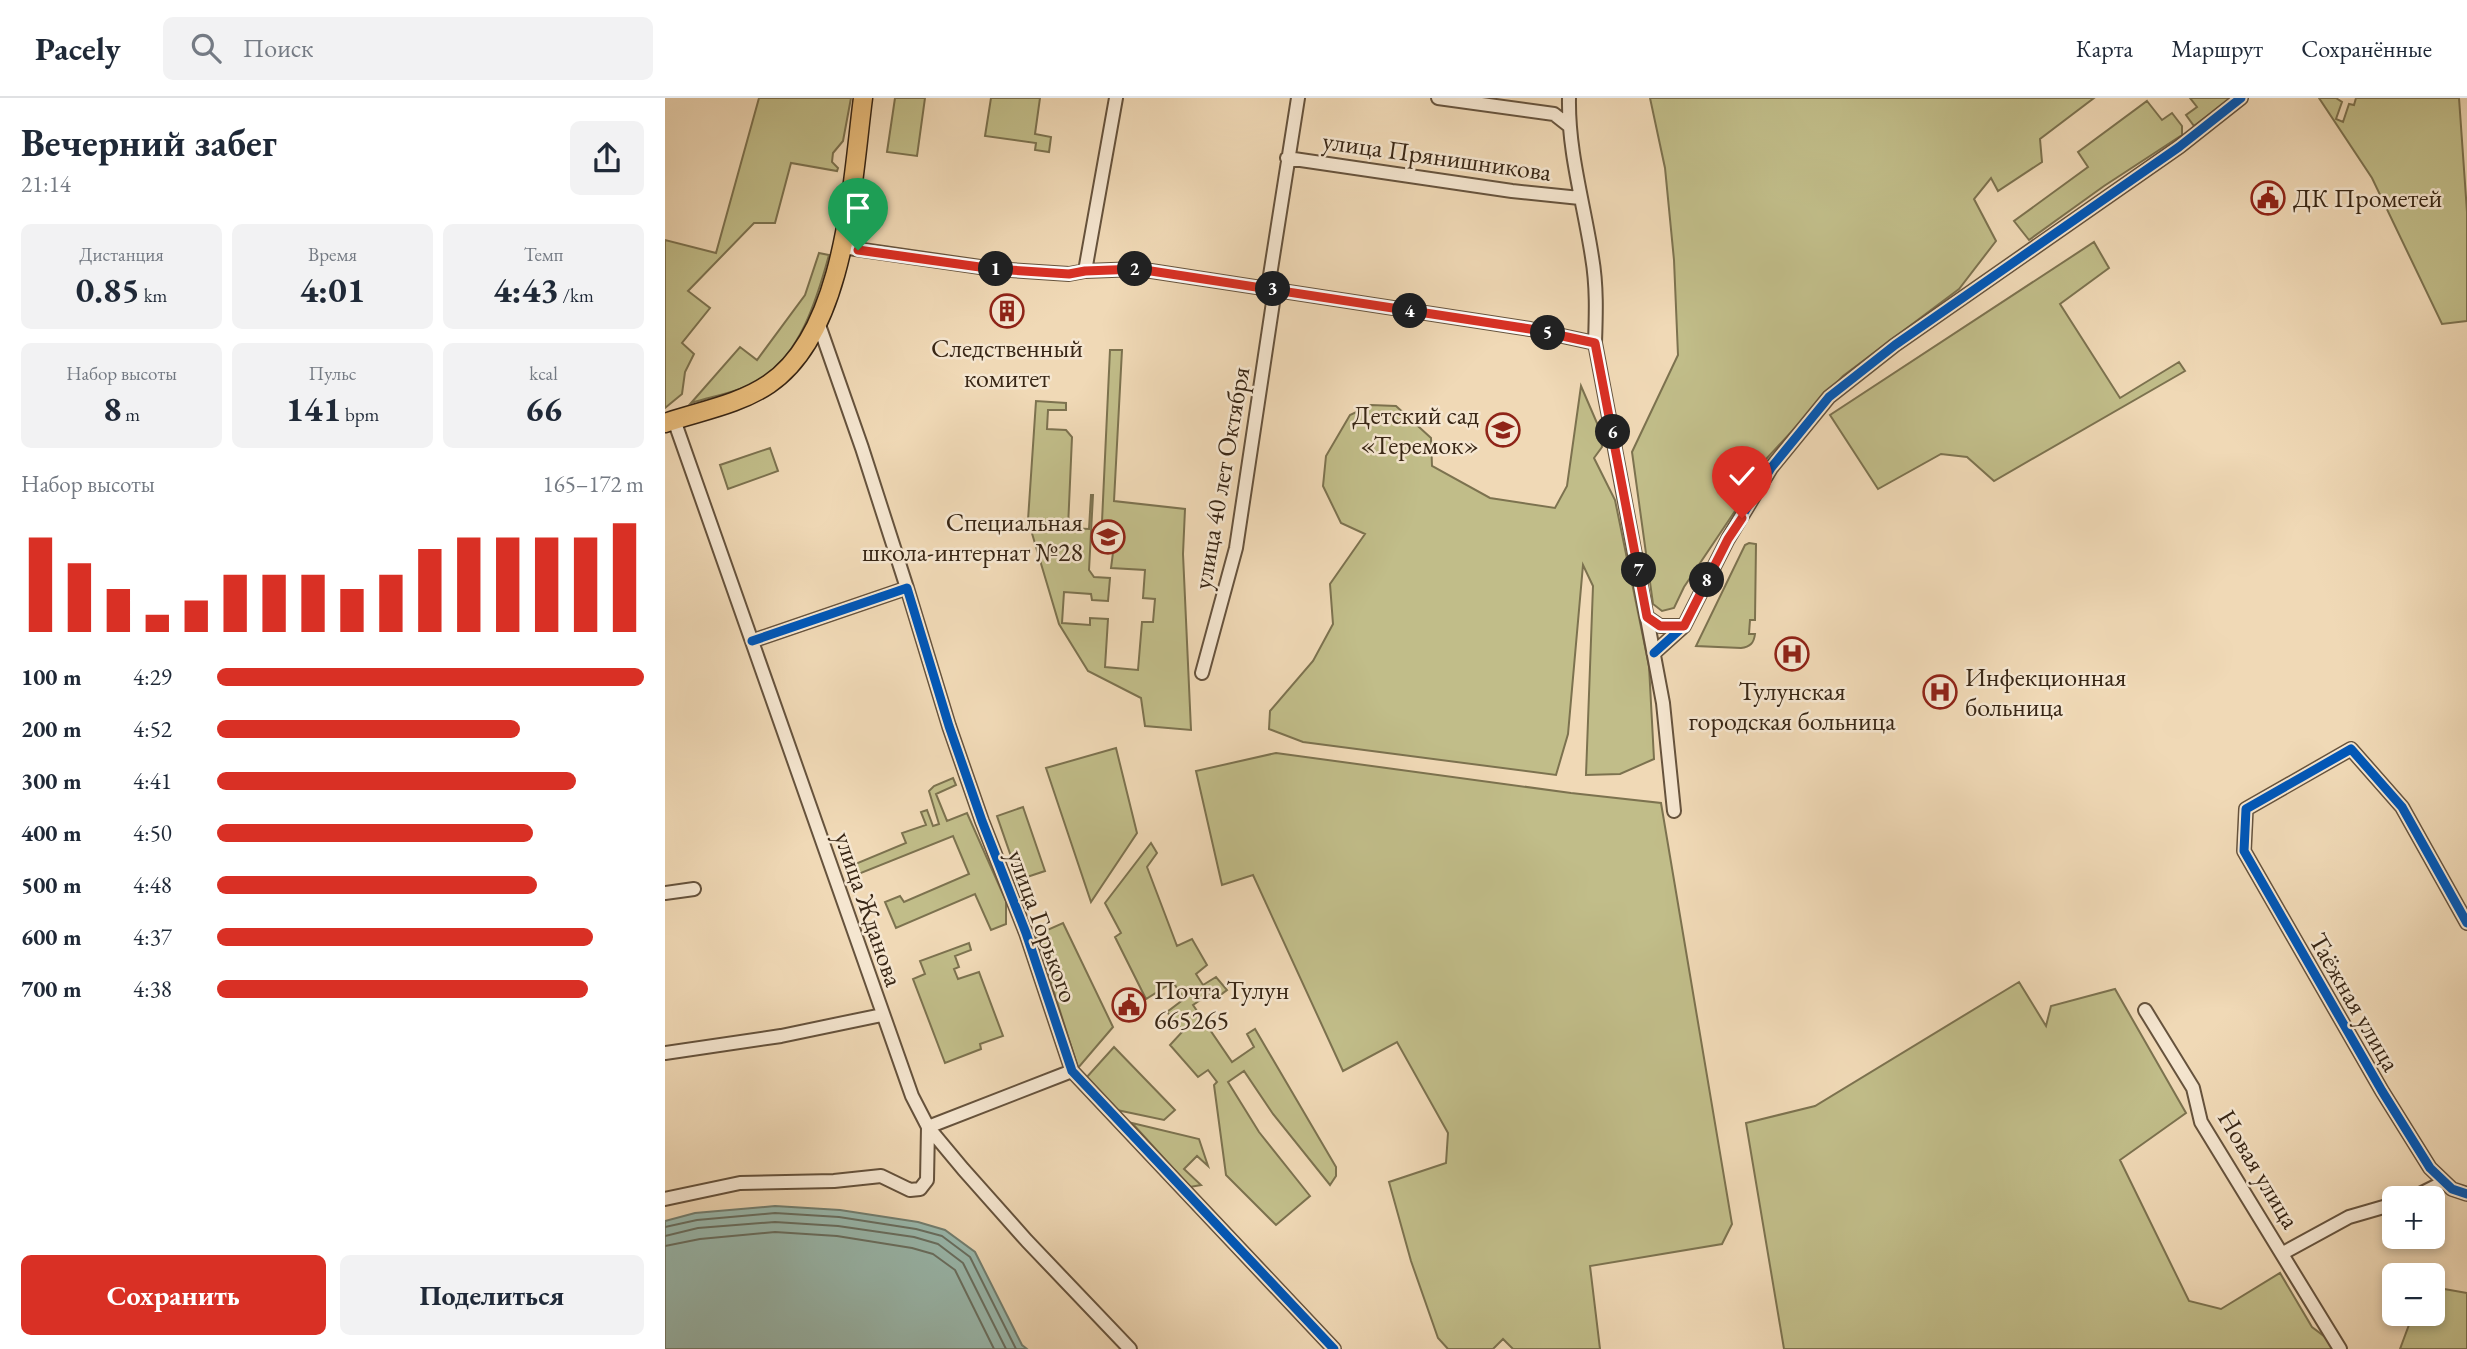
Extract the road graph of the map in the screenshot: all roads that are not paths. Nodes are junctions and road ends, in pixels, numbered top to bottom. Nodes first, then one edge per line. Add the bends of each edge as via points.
1 (863, 98) edge
2 (1116, 98) edge
3 (1297, 98) edge
4 (1438, 98) edge
5 (1569, 98) edge
6 (2241, 98) edge
7 (1568, 125) junction
8 (1287, 159) junction
9 (1580, 198) junction
10 (842, 247) junction
11 (1085, 271) junction
12 (1271, 288) junction
13 (818, 325) junction
14 (1595, 343) junction
15 (669, 422) edge
16 (907, 588) junction
17 (1647, 617) junction
18 (1684, 626) junction
19 (753, 640) junction
20 (1654, 653) junction
21 (1202, 673) dead end
22 (1674, 811) dead end
23 (694, 889) dead end
24 (665, 893) edge
25 (2467, 923) edge
26 (2145, 1010) dead end
27 (882, 1015) junction
28 (665, 1053) edge
29 (1072, 1071) junction
30 (927, 1127) junction
31 (2442, 1182) junction
32 (2434, 1186) edge
33 (2467, 1194) edge
34 (665, 1199) edge
35 (2382, 1207) edge
36 (2283, 1253) junction
37 (1130, 1349) edge
38 (1334, 1349) edge
39 (2340, 1349) edge

1 - 10 highway
2 - 11 street
3 - 8 street, улица 40 лет Октября
4 - 7 street via 1554,114
5 - 7 street
6 - 18 street via 1829,397 1771,468
7 - 9 street
8 - 9 street, улица Прянишникова
8 - 12 street, улица 40 лет Октября
9 - 14 street via 1593,260
10 - 11 street via 994,269
10 - 13 highway
11 - 12 street via 1138,269
12 - 14 street
12 - 21 street, улица 40 лет Октября via 1236,548
13 - 15 highway via 788,368 771,382 735,401
13 - 16 street, улица Горького
14 - 17 street
15 - 19 street, улица Жданова
16 - 19 street
16 - 29 street, улица Горького via 953,737
17 - 18 street via 1660,626
17 - 20 street
18 - 20 street
19 - 27 street, улица Жданова
20 - 22 street
23 - 24 street
25 - 31 street, Таёжная улица via 2402,807 2351,749 2246,809 2244,851 2382,1091
26 - 36 street, Новая улица via 2193,1088 2201,1122
27 - 28 street
27 - 30 street, улица Жданова
29 - 30 street
29 - 38 street, улица Горького
30 - 34 street via 927,1180 921,1189 910,1190 881,1176 740,1184
30 - 37 street, улица Жданова
31 - 32 street
31 - 33 street, Таёжная улица
35 - 36 street via 2349,1217
36 - 39 street, Новая улица

